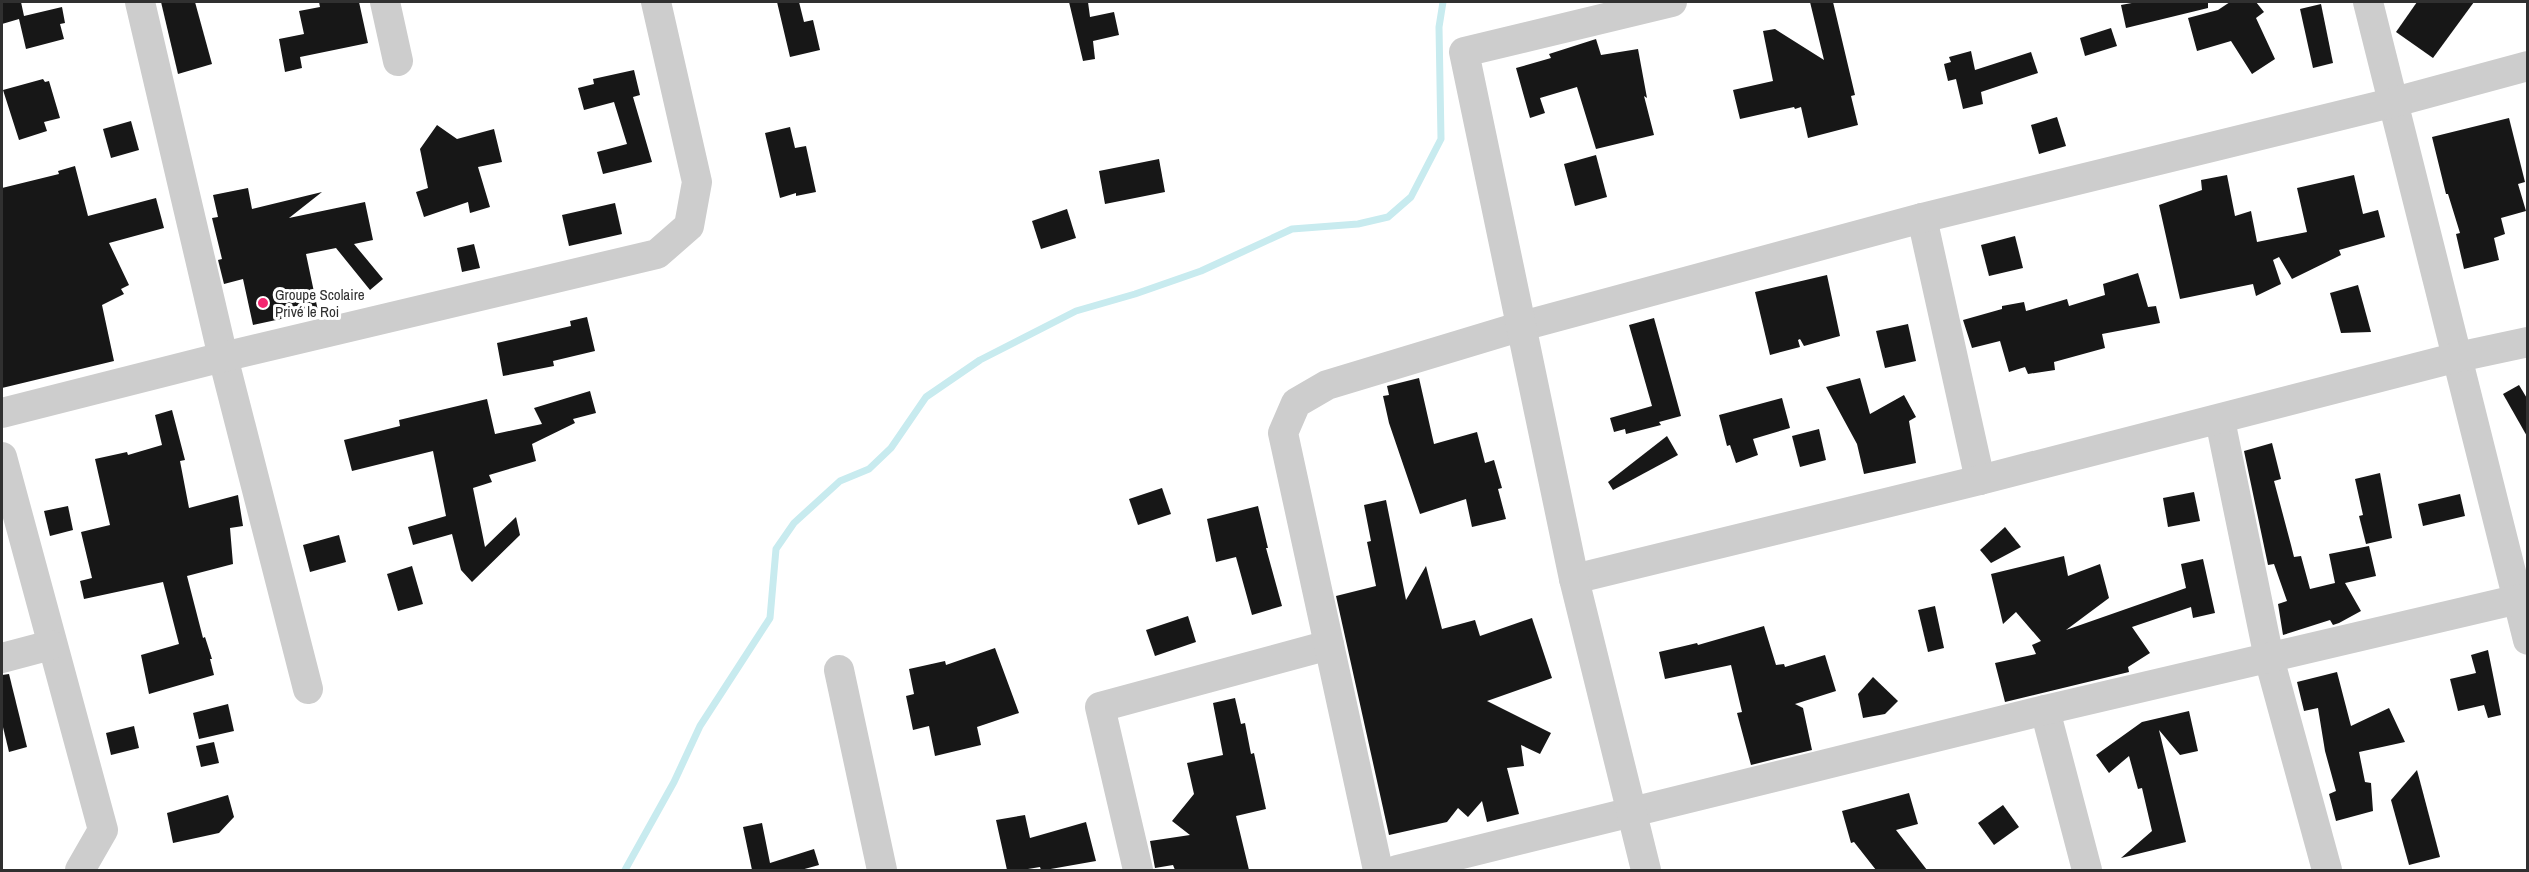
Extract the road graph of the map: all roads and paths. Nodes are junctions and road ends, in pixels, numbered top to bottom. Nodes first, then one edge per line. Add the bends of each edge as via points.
1 (140, 2) edge
2 (385, 2) edge
3 (656, 2) edge
4 (1672, 2) edge
5 (2368, 2) edge
6 (398, 61) dead end
7 (2528, 66) edge
8 (2391, 103) junction
9 (1922, 218) junction
10 (1522, 326) junction
11 (2528, 342) edge
12 (222, 357) junction
13 (2458, 357) junction
14 (2, 413) edge
15 (2220, 420) junction
16 (2, 458) edge
17 (1980, 480) junction
18 (1574, 579) junction
19 (2519, 599) junction
20 (2528, 640) edge
21 (51, 645) junction
22 (1329, 645) junction
23 (2, 658) edge
24 (2268, 658) junction
25 (839, 670) dead end
26 (308, 689) dead end
27 (2045, 711) junction
28 (1633, 814) junction
29 (80, 870) edge
30 (882, 870) edge
31 (1138, 870) edge
32 (1378, 870) edge
33 (1397, 870) edge
34 (1646, 870) edge
35 (2087, 870) edge
36 (2327, 870) edge

1 - 12 street
2 - 6 street
3 - 12 street via 697,182 688,226 657,254
4 - 10 street via 1464,52
5 - 8 street
7 - 8 street
8 - 9 street
8 - 13 street
9 - 10 street
9 - 17 street
10 - 18 street
10 - 22 street via 1327,385 1296,403 1283,432
11 - 13 street
12 - 14 street
12 - 26 street
13 - 15 street
13 - 19 street
15 - 17 street
15 - 24 street
16 - 21 street
17 - 18 street
18 - 28 street
19 - 20 street
19 - 24 street
21 - 23 street
21 - 29 street via 103,830
22 - 31 street via 1100,707
22 - 32 street
24 - 27 street
24 - 36 street
25 - 30 street
27 - 28 street
27 - 35 street
28 - 33 street
28 - 34 street

